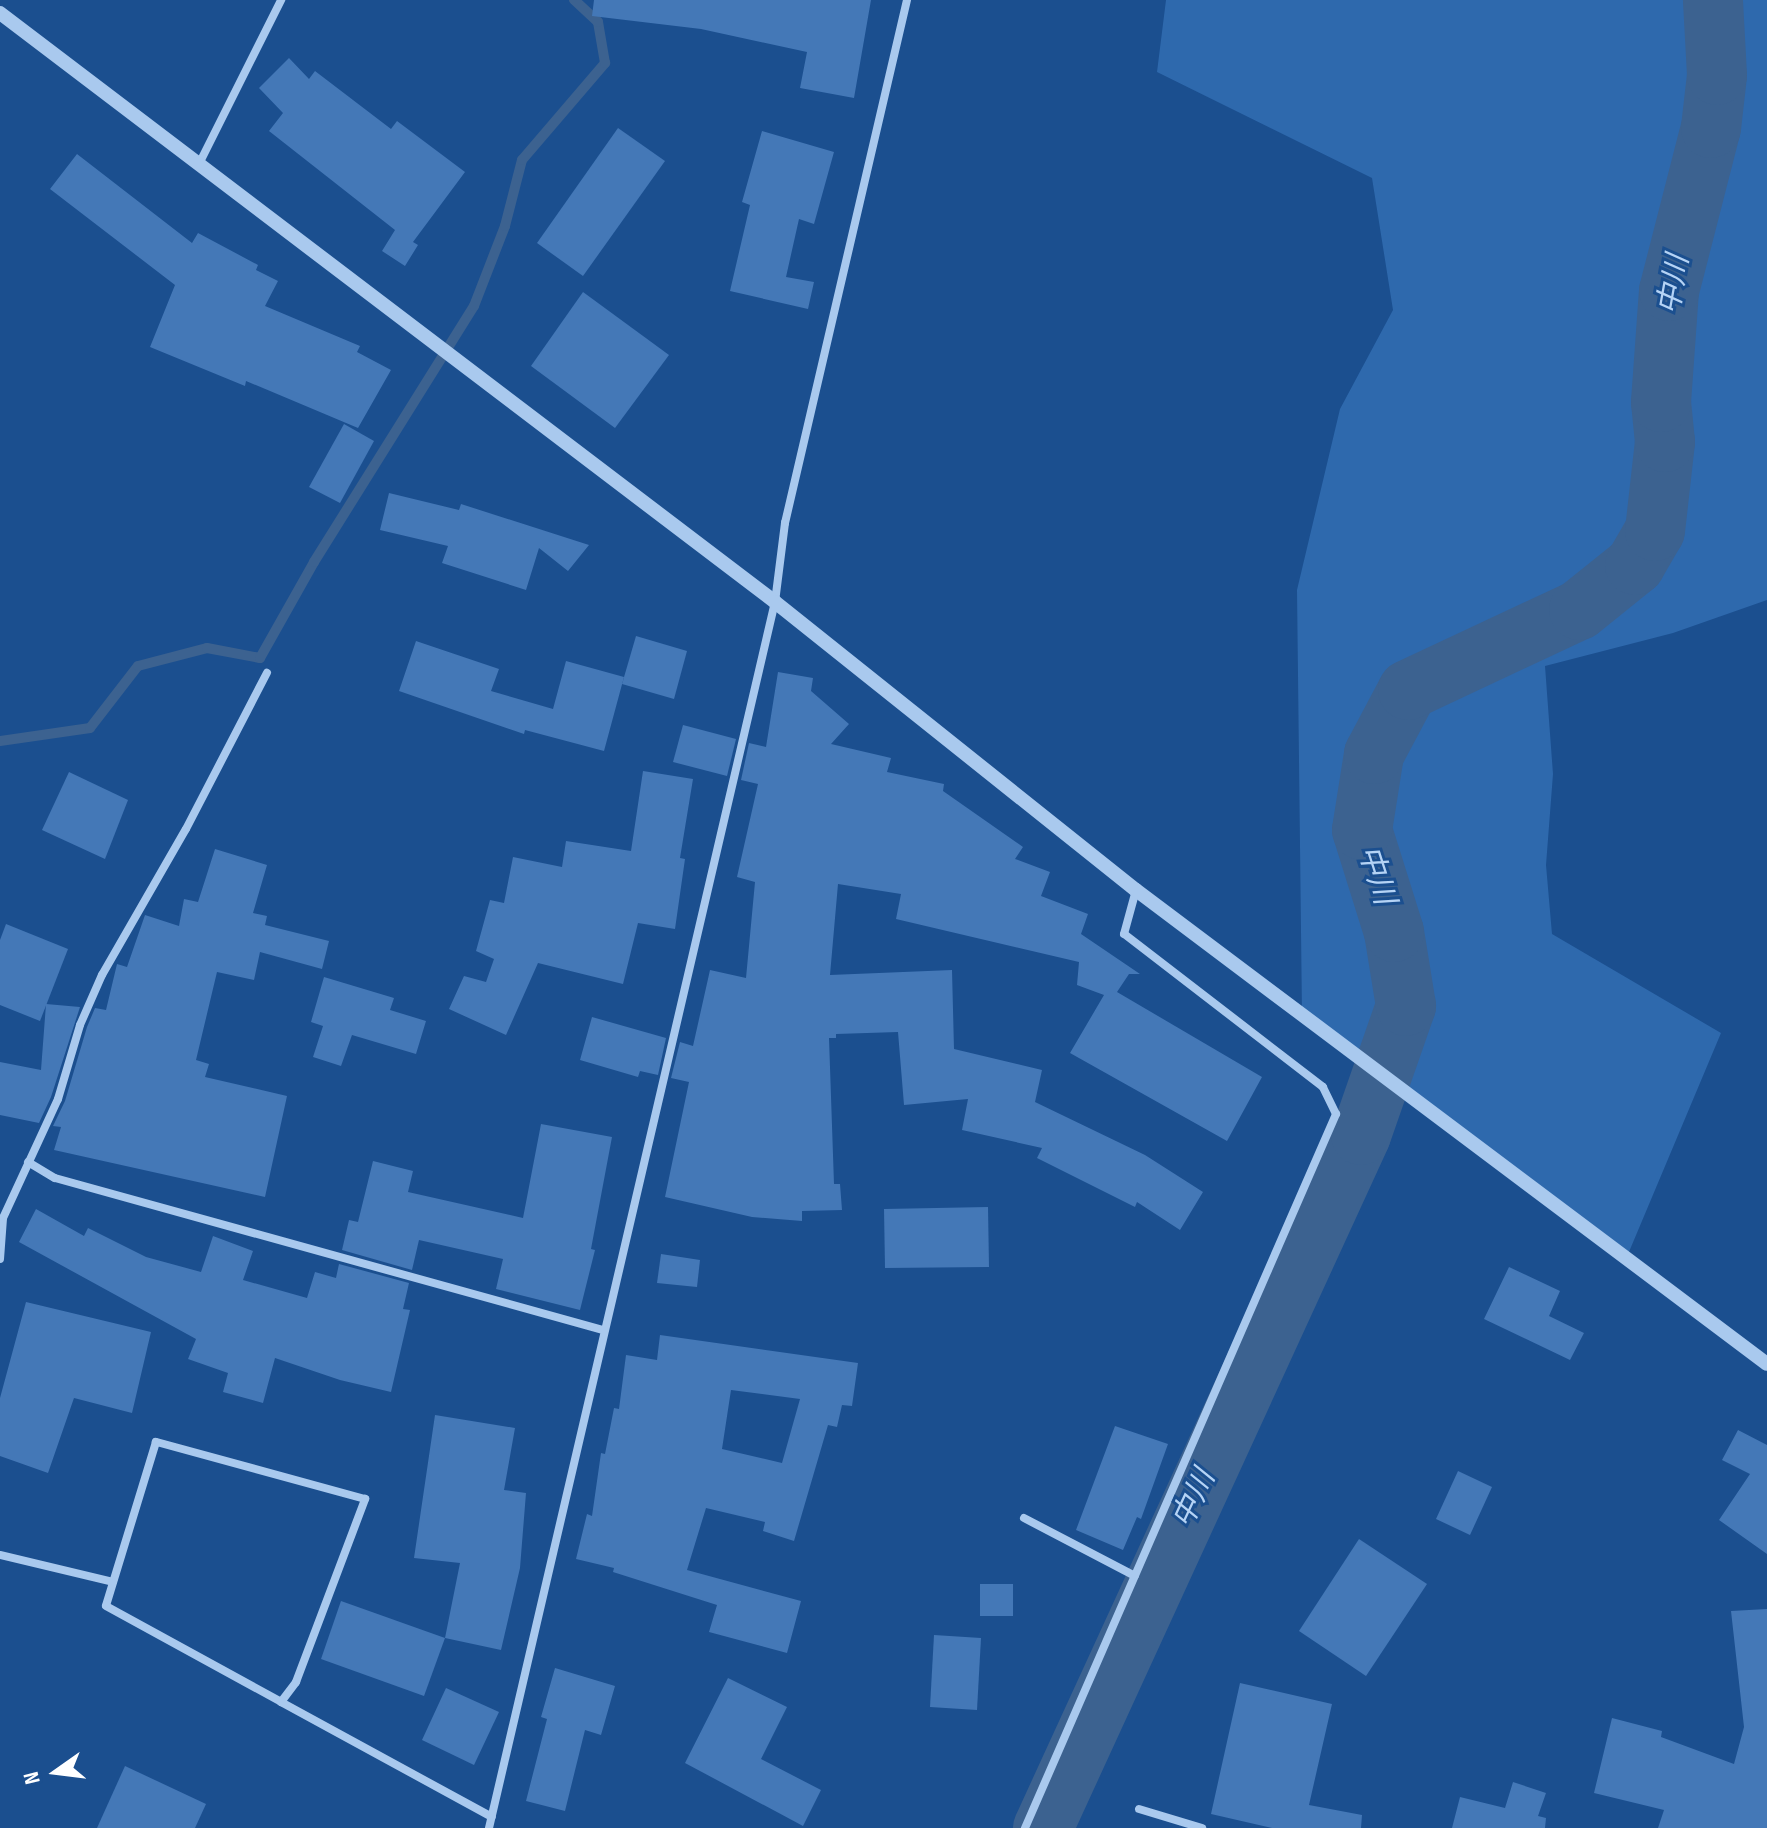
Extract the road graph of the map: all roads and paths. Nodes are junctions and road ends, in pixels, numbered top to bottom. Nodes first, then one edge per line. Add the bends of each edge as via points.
1 (281, 0) edge
2 (907, 0) edge
3 (0, 13) edge
4 (198, 166) junction
5 (775, 602) junction
6 (267, 673) dead end
7 (1136, 890) junction
8 (28, 1162) junction
9 (0, 1259) edge
10 (603, 1330) junction
11 (1767, 1364) edge
12 (1024, 1518) dead end
13 (0, 1555) edge
14 (1135, 1576) junction
15 (113, 1582) junction
16 (281, 1702) junction
17 (1139, 1809) dead end
18 (492, 1817) junction
19 (489, 1828) edge
20 (1025, 1828) edge
21 (1202, 1828) edge

1 - 4 street
2 - 5 street via 785,523
3 - 4 street
4 - 5 street
5 - 7 street
5 - 10 street
6 - 8 street via 102,975 80,1025 58,1099
7 - 11 street
7 - 14 street via 1124,934 1323,1087 1336,1114
8 - 9 street via 3,1218
8 - 10 street via 55,1178
10 - 18 street
12 - 14 street
13 - 15 street
14 - 20 street
15 - 16 street via 106,1606
15 - 16 street via 156,1442 365,1499 296,1682
16 - 18 street
17 - 21 street
18 - 19 street

